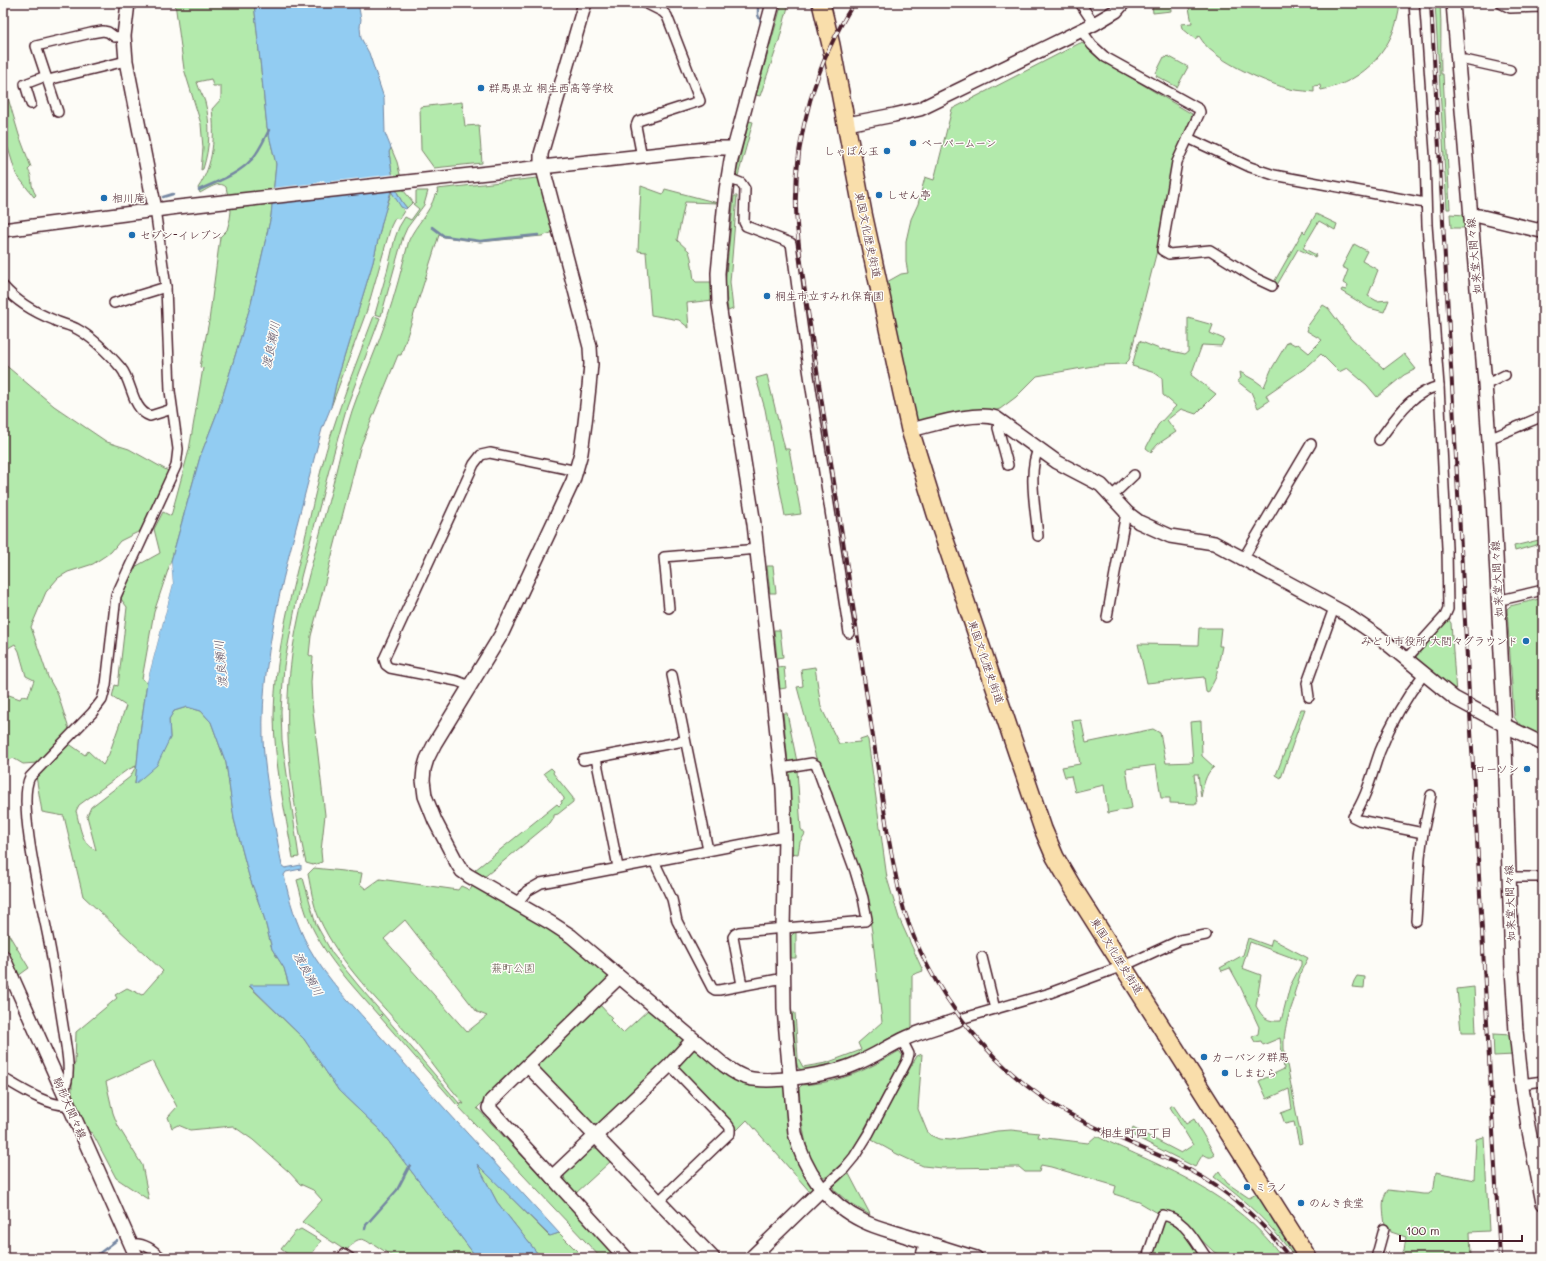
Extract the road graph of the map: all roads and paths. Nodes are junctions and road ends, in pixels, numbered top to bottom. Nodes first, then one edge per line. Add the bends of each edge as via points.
1 (128, 3) edge
2 (585, 3) edge
3 (645, 3) edge
4 (774, 3) edge
5 (821, 3) edge
6 (1080, 3) edge
7 (1123, 3) edge
8 (1414, 3) edge
9 (1453, 3) edge
10 (1500, 3) edge
11 (1543, 7) edge
12 (1094, 24) junction
13 (1081, 30) junction
14 (124, 36) junction
15 (1458, 60) junction
16 (126, 61) junction
17 (1510, 70) dead end
18 (47, 78) junction
19 (31, 104) dead end
20 (58, 112) dead end
21 (847, 124) junction
22 (1188, 138) junction
23 (733, 148) junction
24 (642, 157) junction
25 (541, 168) junction
26 (728, 178) junction
27 (1425, 203) junction
28 (155, 209) junction
29 (1471, 216) junction
30 (1543, 227) edge
31 (3, 230) edge
32 (3, 286) edge
33 (1272, 286) dead end
34 (166, 287) junction
35 (114, 303) dead end
36 (1506, 375) dead end
37 (1485, 384) junction
38 (1439, 386) junction
39 (172, 409) junction
40 (1543, 416) edge
41 (1000, 420) junction
42 (910, 430) junction
43 (1489, 438) junction
44 (1379, 440) dead end
45 (1310, 444) dead end
46 (1039, 448) junction
47 (1008, 465) dead end
48 (577, 471) junction
49 (1134, 475) dead end
50 (1112, 496) junction
51 (1127, 513) junction
52 (1038, 536) dead end
53 (758, 550) junction
54 (1243, 559) junction
55 (1543, 590) edge
56 (1498, 599) junction
57 (668, 608) dead end
58 (1334, 608) junction
59 (1107, 616) dead end
60 (849, 634) dead end
61 (1406, 659) junction
62 (1424, 674) junction
63 (672, 675) dead end
64 (470, 686) junction
65 (1309, 697) dead end
66 (1504, 724) junction
67 (684, 740) junction
68 (1543, 744) edge
69 (596, 758) junction
70 (583, 760) dead end
71 (781, 768) junction
72 (1431, 795) dead end
73 (1423, 833) junction
74 (785, 836) junction
75 (708, 850) junction
76 (654, 860) junction
77 (618, 868) junction
78 (1510, 877) junction
79 (1543, 877) edge
80 (517, 902) junction
81 (1416, 922) dead end
82 (783, 928) junction
83 (1206, 935) dead end
84 (3, 957) edge
85 (982, 957) dead end
86 (1123, 966) junction
87 (619, 977) junction
88 (784, 978) junction
89 (742, 985) junction
90 (995, 1009) junction
91 (957, 1020) joint
92 (693, 1040) junction
93 (902, 1040) junction
94 (670, 1065) junction
95 (528, 1066) junction
96 (3, 1078) edge
97 (789, 1078) junction
98 (1543, 1081) edge
99 (1521, 1084) junction
100 (63, 1091) junction
101 (69, 1105) junction
102 (596, 1136) junction
103 (552, 1177) junction
104 (822, 1189) junction
105 (659, 1202) junction
106 (1543, 1203) edge
107 (1384, 1229) dead end
108 (927, 1242) junction
109 (131, 1244) junction
110 (137, 1258) edge
111 (162, 1258) edge
112 (626, 1258) edge
113 (713, 1258) edge
114 (751, 1258) edge
115 (922, 1258) edge
116 (976, 1258) edge
117 (1147, 1258) edge
118 (1206, 1258) edge
119 (1308, 1258) edge
120 (1376, 1258) edge

1 - 14 street
2 - 25 street via 541,154
3 - 24 street via 663,12 670,21 700,101 638,121 636,126
4 - 23 street
5 - 21 highway, 東国文化歴史街道 via 825,42
6 - 12 street
7 - 12 street via 1116,11
8 - 27 street via 1425,158
9 - 15 street, 如来堂大間々線
10 - 11 street via 1510,8
12 - 13 street
13 - 21 street via 920,109
13 - 22 street via 1105,57 1199,109
14 - 16 street
14 - 18 street via 115,37 103,31 36,46
15 - 17 street
15 - 29 street, 如来堂大間々線
16 - 18 street
16 - 28 street
18 - 19 street via 25,84
18 - 20 street
21 - 42 highway, 東国文化歴史街道
22 - 27 street via 1250,167 1274,175
22 - 33 street via 1177,162 1162,250 1169,254 1210,250
23 - 24 street
23 - 26 street
24 - 25 street
25 - 28 street
25 - 48 street via 590,347 589,387
26 - 53 street via 718,295
26 - 60 street via 737,180 745,189 746,226 791,243
27 - 38 street
28 - 31 street
28 - 34 street
29 - 30 street via 1541,231
29 - 37 street, 如来堂大間々線
32 - 39 street via 31,308 77,329 110,355 124,371 141,411 150,416
34 - 35 street
34 - 39 street
36 - 37 street
37 - 43 street, 如来堂大間々線
38 - 44 street via 1419,393 1410,401
38 - 61 street via 1448,609 1445,616
39 - 100 street via 178,449 176,466 116,594 103,697 96,708 26,784 29,835 54,968 66,1052 68,1080
40 - 43 street
41 - 42 street via 979,415
41 - 46 street
41 - 47 street via 998,428
42 - 86 highway, 東国文化歴史街道 via 938,521 1043,829 1055,857
43 - 56 street, 如来堂大間々線
45 - 54 street
46 - 50 street via 1066,467 1101,485
46 - 52 street via 1034,459 1033,478
48 - 64 street via 501,635
48 - 64 street via 490,453 481,455 474,464 384,659 390,668 458,681
49 - 50 street
50 - 51 street
51 - 54 street via 1162,533 1214,543
51 - 59 street
53 - 57 street via 664,557
53 - 71 street
54 - 58 street
55 - 56 street
56 - 66 street, 如来堂大間々線
58 - 61 street via 1369,630
58 - 65 street via 1307,683
61 - 62 street
62 - 66 street via 1454,698
62 - 73 street via 1406,697 1394,719 1374,773 1353,817
63 - 67 street
64 - 80 street via 427,759 423,780 425,796 435,821 462,871
66 - 68 street
66 - 78 street, 如来堂大間々線
67 - 69 street
67 - 75 street
69 - 70 street
69 - 77 street
71 - 74 street
71 - 82 street via 812,763 816,765 855,871 867,920
72 - 73 street
73 - 81 street
74 - 75 street
74 - 82 street
75 - 76 street
76 - 77 street
76 - 89 street via 672,899 677,921 712,988 719,990
77 - 80 street via 542,883
78 - 79 street
78 - 99 street, 如来堂大間々線 via 1514,1009
80 - 87 street via 571,936
82 - 88 street
82 - 89 street via 735,934 733,937
83 - 86 street via 1180,940
84 - 100 street, 駒形大間々線
85 - 90 street
86 - 90 street via 1040,996
86 - 119 highway, 東国文化歴史街道
87 - 92 street
87 - 95 street
88 - 89 street
88 - 97 street via 784,1023
90 - 91 street
91 - 93 street
92 - 94 street
92 - 97 street via 740,1076 756,1080
93 - 97 street via 839,1070
93 - 104 street via 909,1054 907,1061 869,1133 850,1162
94 - 102 street
94 - 105 street via 728,1125 730,1132
95 - 102 street
95 - 103 street via 491,1101 489,1108
96 - 101 street via 30,1094 58,1105
97 - 104 street via 798,1146 810,1172
98 - 99 street
99 - 106 street, 如来堂大間々線
100 - 101 street, 駒形大間々線
101 - 109 street, 駒形大間々線
102 - 103 street
102 - 105 street
103 - 112 street
104 - 108 street via 839,1207 864,1222
104 - 114 street
105 - 113 street
107 - 120 street
108 - 115 street
108 - 116 street
109 - 110 street, 駒形大間々線
109 - 111 street via 148,1247
117 - 118 street via 1162,1215 1173,1218 1186,1228

